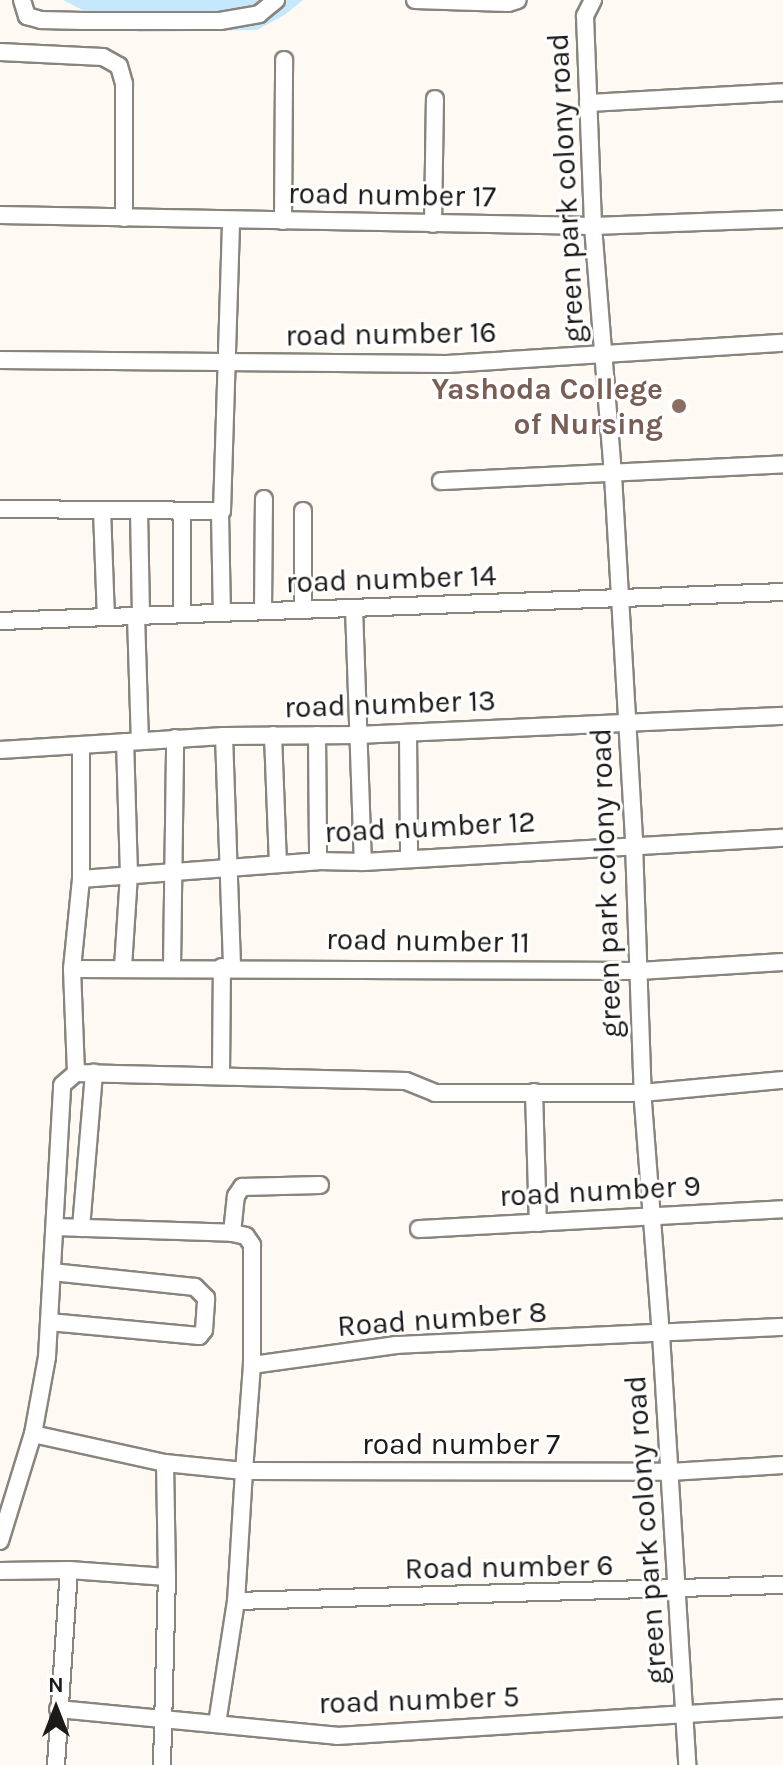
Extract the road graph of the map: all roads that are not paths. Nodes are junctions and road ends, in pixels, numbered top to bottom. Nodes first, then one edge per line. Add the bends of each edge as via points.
1 (22, 0) edge
2 (276, 0) edge
3 (415, 0) edge
4 (518, 0) edge
5 (593, 0) edge
6 (0, 34) edge
7 (0, 52) edge
8 (284, 60) dead end
9 (783, 92) edge
10 (435, 99) dead end
11 (588, 103) junction
12 (0, 215) edge
13 (124, 218) junction
14 (783, 219) edge
15 (231, 220) junction
16 (283, 221) junction
17 (433, 224) junction
18 (593, 226) junction
19 (783, 343) edge
20 (602, 354) junction
21 (0, 360) edge
22 (225, 365) junction
23 (783, 464) edge
24 (613, 475) junction
25 (441, 481) dead end
26 (264, 499) dead end
27 (0, 509) edge
28 (102, 510) junction
29 (139, 511) junction
30 (303, 511) dead end
31 (182, 513) junction
32 (220, 513) junction
33 (783, 592) edge
34 (620, 599) junction
35 (354, 608) junction
36 (303, 610) junction
37 (263, 611) junction
38 (222, 613) junction
39 (182, 614) junction
40 (139, 616) junction
41 (106, 617) junction
42 (0, 621) edge
43 (783, 716) edge
44 (627, 723) junction
45 (408, 733) junction
46 (273, 735) junction
47 (317, 735) junction
48 (359, 735) junction
49 (224, 736) junction
50 (175, 738) junction
51 (132, 741) junction
52 (81, 748) junction
53 (0, 750) edge
54 (783, 838) edge
55 (634, 844) junction
56 (409, 859) junction
57 (318, 861) junction
58 (363, 862) junction
59 (278, 864) junction
60 (229, 867) junction
61 (176, 871) junction
62 (129, 875) junction
63 (81, 879) junction
64 (783, 962) edge
65 (123, 967) junction
66 (172, 967) junction
67 (227, 967) junction
68 (72, 969) junction
69 (639, 971) junction
70 (85, 1073) junction
71 (221, 1075) junction
72 (783, 1080) edge
73 (534, 1092) junction
74 (642, 1093) junction
75 (320, 1185) dead end
76 (783, 1209) edge
77 (652, 1217) junction
78 (538, 1223) junction
79 (55, 1227) junction
80 (81, 1228) junction
81 (419, 1229) dead end
82 (232, 1233) junction
83 (52, 1272) junction
84 (49, 1322) junction
85 (783, 1327) edge
86 (661, 1334) junction
87 (252, 1365) junction
88 (33, 1434) junction
89 (165, 1463) junction
90 (783, 1465) edge
91 (244, 1471) junction
92 (670, 1472) junction
93 (6, 1501) edge
94 (0, 1541) edge
95 (69, 1570) junction
96 (0, 1571) edge
97 (167, 1577) junction
98 (783, 1585) edge
99 (678, 1591) junction
100 (236, 1601) junction
101 (783, 1708) edge
102 (58, 1709) junction
103 (686, 1714) junction
104 (166, 1719) junction
105 (217, 1724) junction
106 (56, 1765) edge
107 (162, 1765) edge
108 (687, 1765) edge

1 - 2 street via 27,16 41,20 220,21 259,14
3 - 4 street
5 - 11 street, green park colony road via 585,16
6 - 7 street
7 - 13 street via 103,57 119,66 124,84
8 - 16 street
9 - 11 street
10 - 17 street
11 - 18 street, green park colony road
12 - 13 street, road number 17
13 - 15 street, road number 17
14 - 18 street, road number 17
15 - 16 street, road number 17
15 - 22 street
16 - 17 street, road number 17
17 - 18 street, road number 17
18 - 20 street, green park colony road
19 - 20 street, road number 16
20 - 22 street, road number 16 via 447,364
20 - 24 street, green park colony road
21 - 22 street, road number 16
22 - 32 street
23 - 24 street
24 - 25 street
24 - 34 street, green park colony road
26 - 37 street
27 - 28 street
28 - 29 street
28 - 41 street
29 - 31 street
29 - 40 street
30 - 36 street
31 - 32 street
31 - 39 street
32 - 38 street
33 - 34 street, road number 14
34 - 35 street, road number 14
34 - 44 street, green park colony road
35 - 36 street, road number 14
35 - 48 street
36 - 37 street, road number 14
37 - 38 street, road number 14
38 - 39 street, road number 14
39 - 40 street, road number 14
40 - 41 street, road number 14
40 - 51 street
41 - 42 street, road number 14
43 - 44 street, road number 13
44 - 45 street, road number 13
44 - 55 street, green park colony road
45 - 48 street, road number 13
45 - 56 street
46 - 47 street, road number 13
46 - 49 street, road number 13
46 - 59 street
47 - 48 street, road number 13
47 - 57 street
48 - 58 street
49 - 50 street, road number 13
49 - 60 street
50 - 51 street, road number 13
50 - 61 street
51 - 52 street, road number 13
51 - 62 street
52 - 53 street, road number 13
52 - 63 street
54 - 55 street, road number 12
55 - 56 street, road number 12
55 - 69 street, green park colony road
56 - 58 street, road number 12
57 - 58 street, road number 12
57 - 59 street, road number 12
59 - 60 street, road number 12
60 - 61 street, road number 12
60 - 67 street
61 - 62 street, road number 12
61 - 66 street
62 - 63 street, road number 12
62 - 65 street
63 - 68 street
64 - 69 street, road number 11
65 - 66 street, road number 11
65 - 68 street, road number 11
66 - 67 street, road number 11
67 - 69 street, road number 11
67 - 71 street
68 - 70 street
69 - 74 street, green park colony road
70 - 71 street
70 - 79 street via 62,1085
70 - 80 street
71 - 73 street via 406,1081 435,1093
72 - 74 street
73 - 74 street
73 - 78 street
74 - 77 street, green park colony road
75 - 82 street via 242,1187
76 - 77 street, road number 9
77 - 78 street, road number 9
77 - 86 street, green park colony road
78 - 81 street, road number 9
79 - 80 street
79 - 83 street
80 - 82 street
82 - 87 street via 246,1236 252,1245
83 - 84 street
83 - 84 street via 195,1287 206,1298 199,1336
84 - 88 street
85 - 86 street, Road number 8
86 - 87 street, Road number 8 via 396,1345
86 - 92 street, green park colony road
87 - 91 street
88 - 89 street, road number 7
88 - 93 street
89 - 91 street, road number 7
89 - 97 street
90 - 92 street, road number 7
91 - 92 street, road number 7
91 - 100 street
92 - 99 street, green park colony road
93 - 94 street
95 - 96 street
95 - 97 street
95 - 102 street
97 - 104 street
98 - 99 street, Road number 6
99 - 100 street, Road number 6
99 - 103 street, green park colony road
100 - 105 street
101 - 103 street, road number 5
102 - 104 street, road number 5
102 - 106 street
103 - 105 street, road number 5 via 337,1736
103 - 108 street, green park colony road
104 - 105 street, road number 5
104 - 107 street

